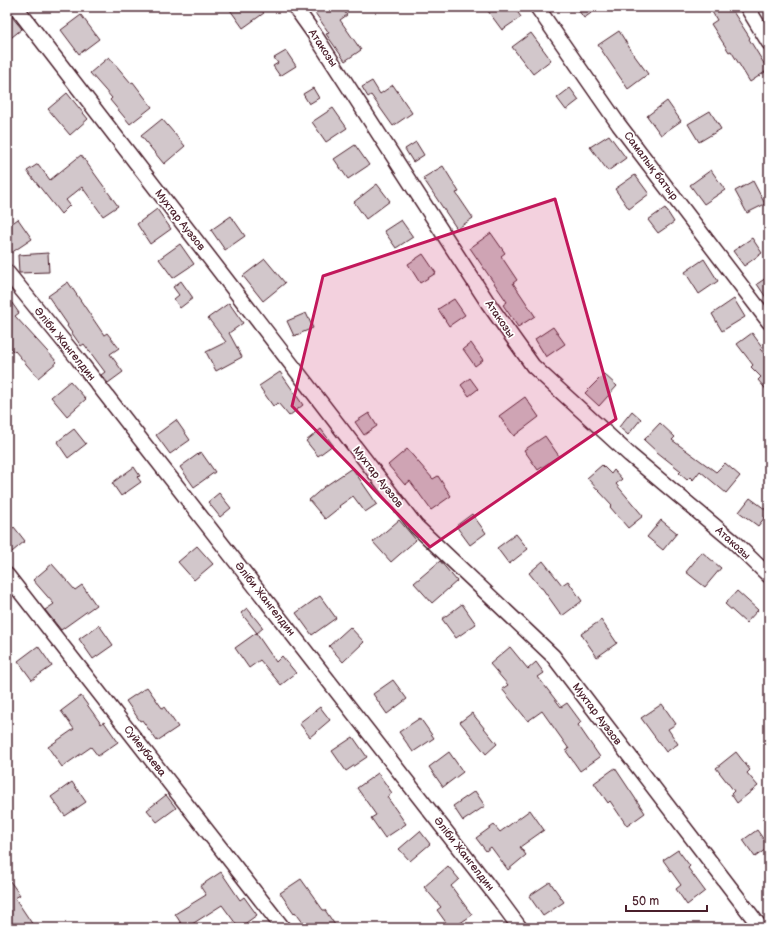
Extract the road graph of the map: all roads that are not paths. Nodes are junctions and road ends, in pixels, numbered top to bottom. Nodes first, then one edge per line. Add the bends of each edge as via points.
1 (16, 7) edge
2 (295, 7) edge
3 (537, 7) edge
4 (747, 7) edge
5 (769, 43) edge
6 (7, 272) edge
7 (769, 322) edge
8 (7, 575) edge
9 (769, 576) edge
10 (283, 928) edge
11 (520, 928) edge
12 (761, 928) edge

1 - 12 street, Мухтар Ауэзов via 416,526 553,656
2 - 9 street, Атакозы via 315,34 488,304 533,366 630,455 734,542
3 - 7 street, Самалық батыр via 619,125
4 - 5 street
6 - 11 street, Әліби Жангелдин via 78,359
8 - 10 street, Суйеубаева

